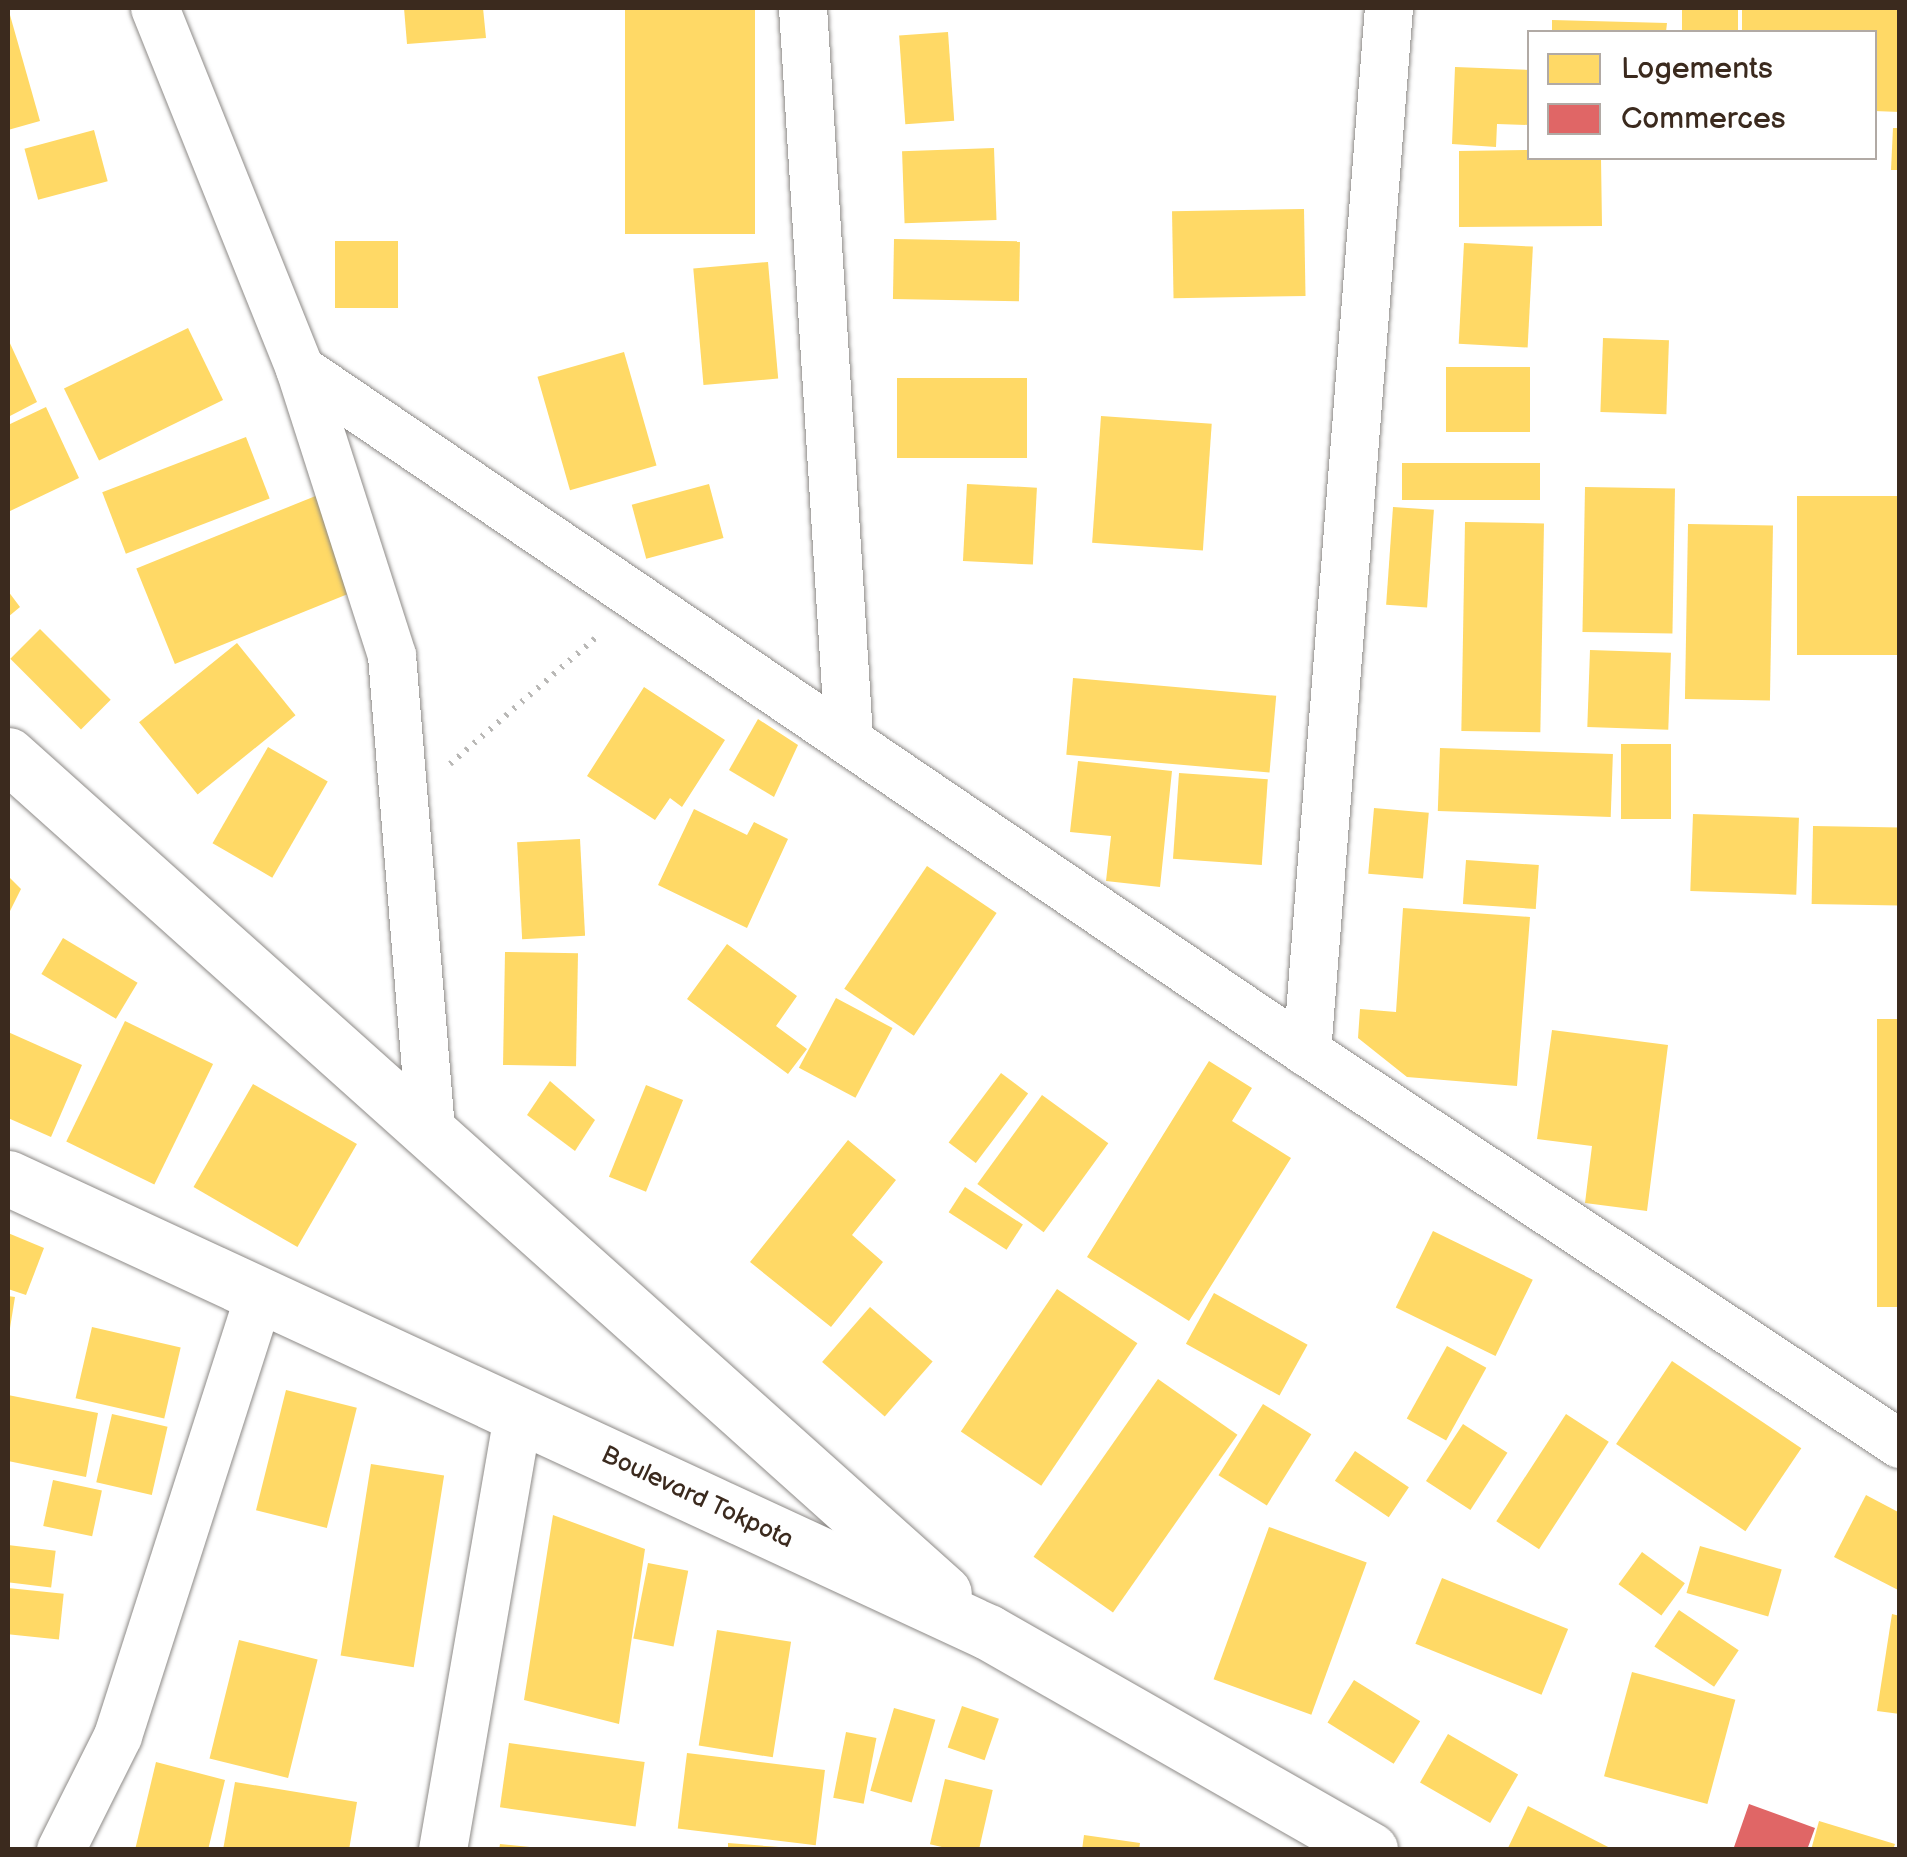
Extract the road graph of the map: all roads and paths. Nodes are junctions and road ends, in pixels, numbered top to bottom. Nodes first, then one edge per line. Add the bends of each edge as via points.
1 (156, 8) edge
2 (803, 8) edge
3 (1388, 8) edge
4 (300, 369) junction
5 (642, 598) junction
6 (849, 738) junction
7 (8, 755) edge
8 (404, 805) junction
9 (1307, 1052) junction
10 (431, 1133) junction
11 (8, 1178) edge
12 (260, 1294) junction
13 (518, 1415) junction
14 (1900, 1444) edge
15 (988, 1632) junction
16 (61, 1850) edge
17 (443, 1850) edge
18 (1370, 1850) edge

1 - 4 street
2 - 6 street
3 - 9 street
4 - 5 street
4 - 8 street via 392,656
5 - 6 street
5 - 8 path
6 - 9 street
7 - 10 street
8 - 10 street
9 - 14 street
10 - 15 street
11 - 12 street, Boulevard Tokpota
12 - 13 street, Boulevard Tokpota
12 - 16 street via 118,1736
13 - 15 street, Boulevard Tokpota
13 - 17 street
15 - 18 street, Boulevard Tokpota

